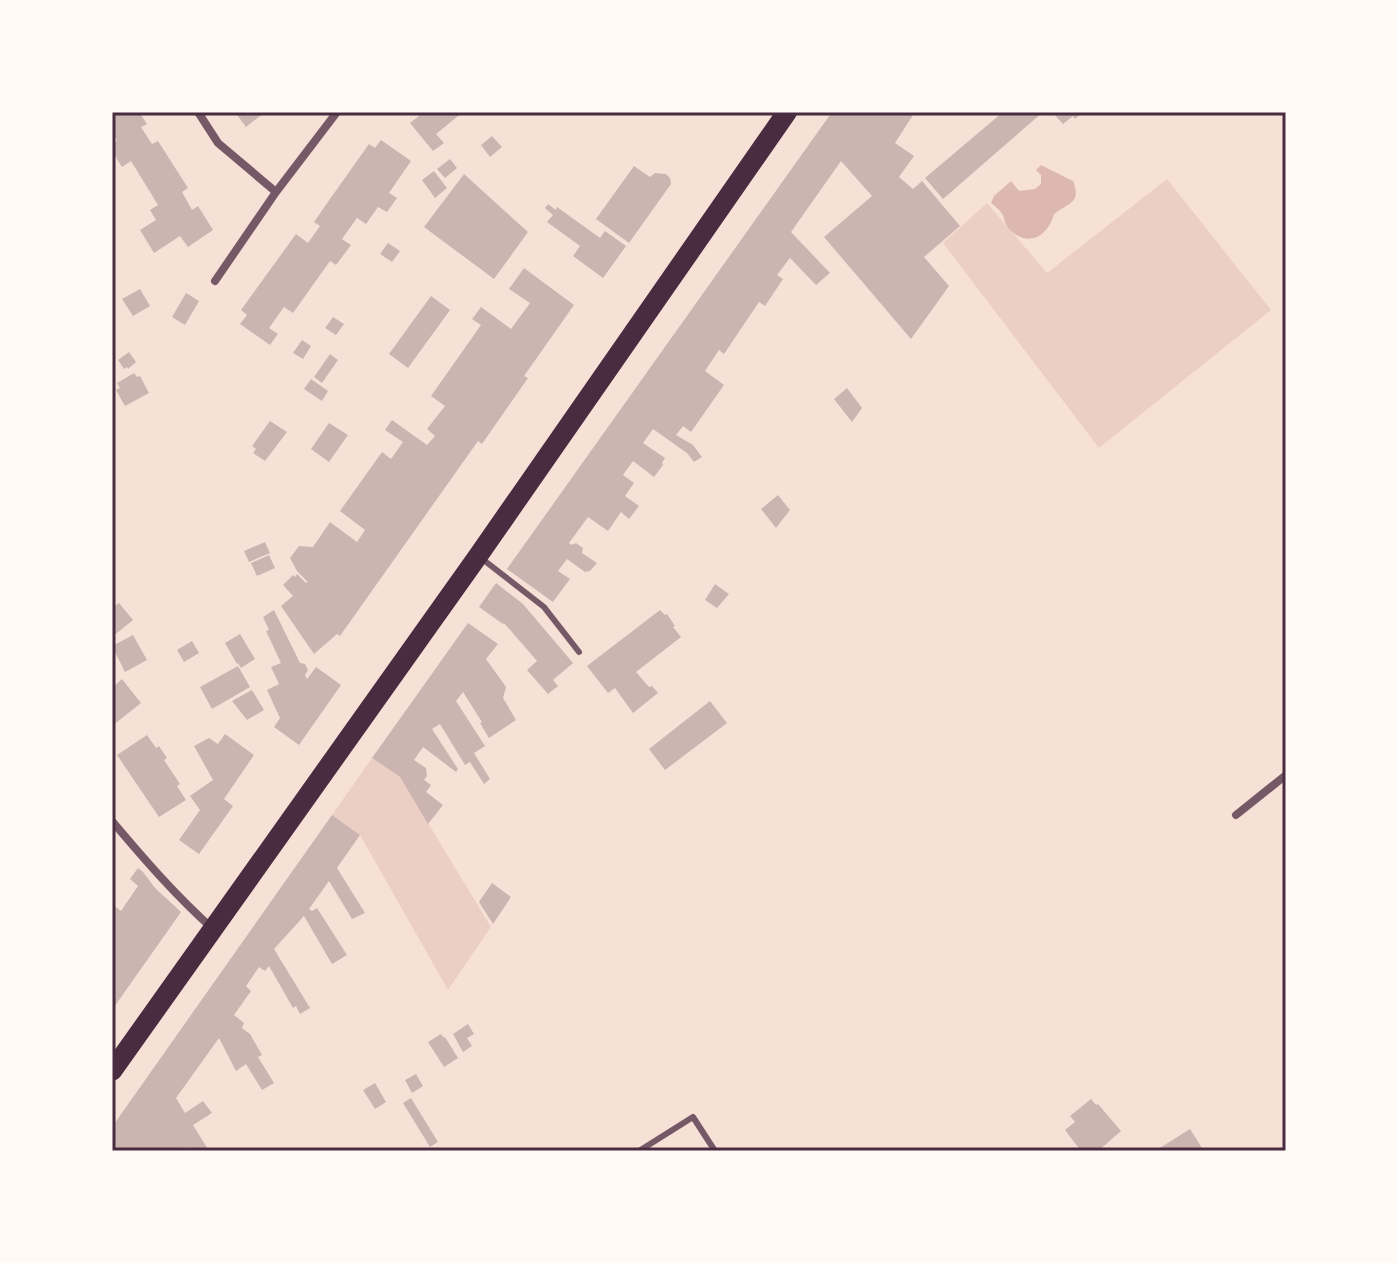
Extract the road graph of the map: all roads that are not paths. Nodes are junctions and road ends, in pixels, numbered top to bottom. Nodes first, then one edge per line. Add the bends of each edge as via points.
1 (198, 112) edge
2 (337, 112) edge
3 (787, 112) edge
4 (276, 192) junction
5 (215, 281) dead end
6 (478, 556) junction
7 (579, 652) dead end
8 (1286, 775) edge
9 (1236, 815) dead end
10 (112, 821) edge
11 (214, 929) junction
12 (112, 1071) edge
13 (639, 1151) edge
14 (715, 1151) edge

1 - 4 street via 218,143
2 - 4 street
3 - 6 main road
4 - 5 street
6 - 7 lane via 544,607
6 - 11 main road
8 - 9 street
10 - 11 street
11 - 12 main road
13 - 14 lane via 693,1117

